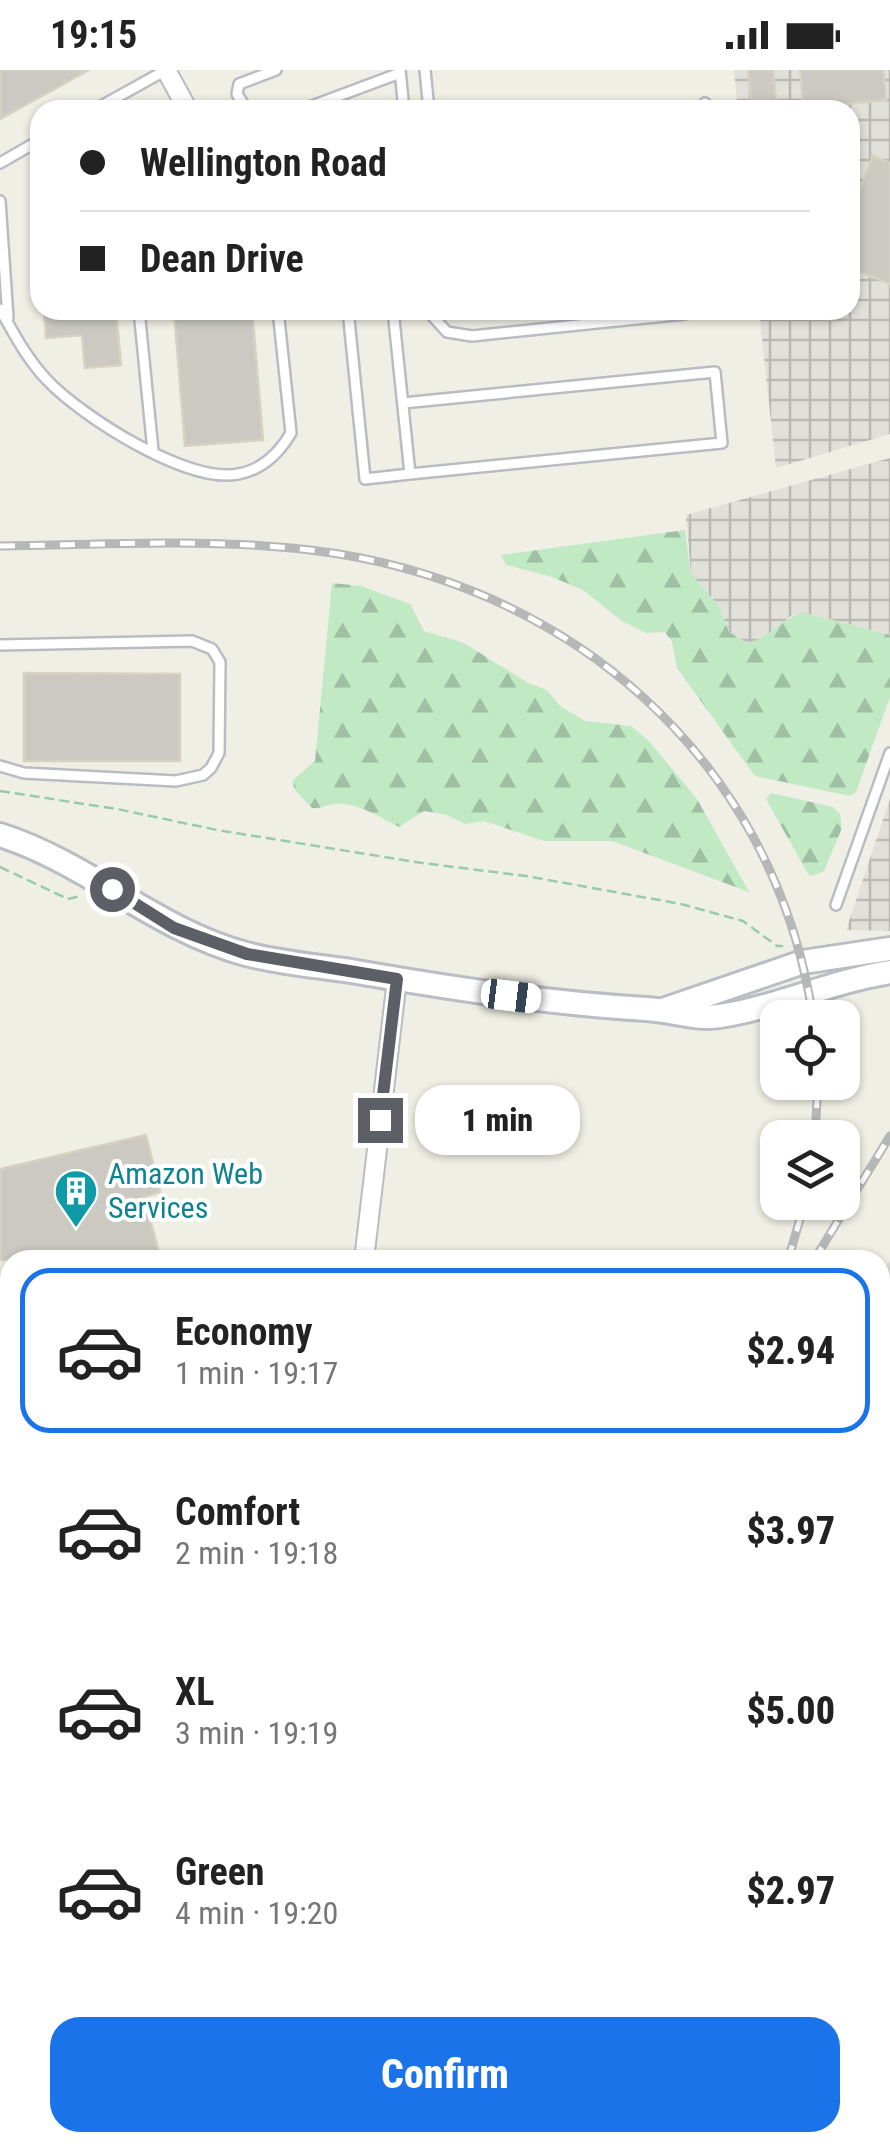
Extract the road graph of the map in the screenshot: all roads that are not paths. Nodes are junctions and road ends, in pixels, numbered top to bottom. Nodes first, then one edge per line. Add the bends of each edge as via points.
1 (166, 70) edge
2 (276, 70) edge
3 (425, 70) edge
4 (400, 71) edge
5 (118, 97) junction
6 (112, 100) edge
7 (118, 100) edge
8 (182, 100) edge
9 (241, 100) edge
10 (327, 100) edge
11 (403, 100) edge
12 (428, 100) edge
13 (30, 146) edge
14 (0, 163) edge
15 (0, 201) edge
16 (0, 309) edge
17 (140, 320) edge
18 (279, 320) edge
19 (349, 320) edge
20 (394, 320) edge
21 (436, 320) edge
22 (626, 320) edge
23 (8, 323) junction
24 (403, 403) junction
25 (153, 451) junction
26 (410, 474) junction
27 (0, 645) edge
28 (890, 753) edge
29 (0, 766) edge
30 (0, 835) edge
31 (836, 904) dead end
32 (890, 950) edge
33 (890, 972) edge
34 (397, 979) junction
35 (663, 1010) junction
36 (365, 1250) edge

1 - 5 lane
1 - 8 street
2 - 9 lane via 240,84
3 - 12 lane
4 - 10 lane
4 - 11 lane
5 - 6 lane
5 - 7 lane
13 - 14 lane
15 - 23 lane
16 - 23 lane
17 - 25 lane
18 - 25 lane via 291,432 282,448 256,469 234,476
19 - 26 lane via 365,478
20 - 24 lane
21 - 22 lane via 447,332 472,336
23 - 25 lane via 30,360 73,405
24 - 26 lane
24 - 26 lane via 715,372 722,443
27 - 29 lane via 192,641 212,649 220,662 219,753 202,775 176,780 24,773
28 - 31 lane
30 - 34 main road via 42,850 174,928 247,954
32 - 35 main road via 803,962
33 - 35 main road via 720,1016 686,1018
34 - 35 main road
34 - 36 street

